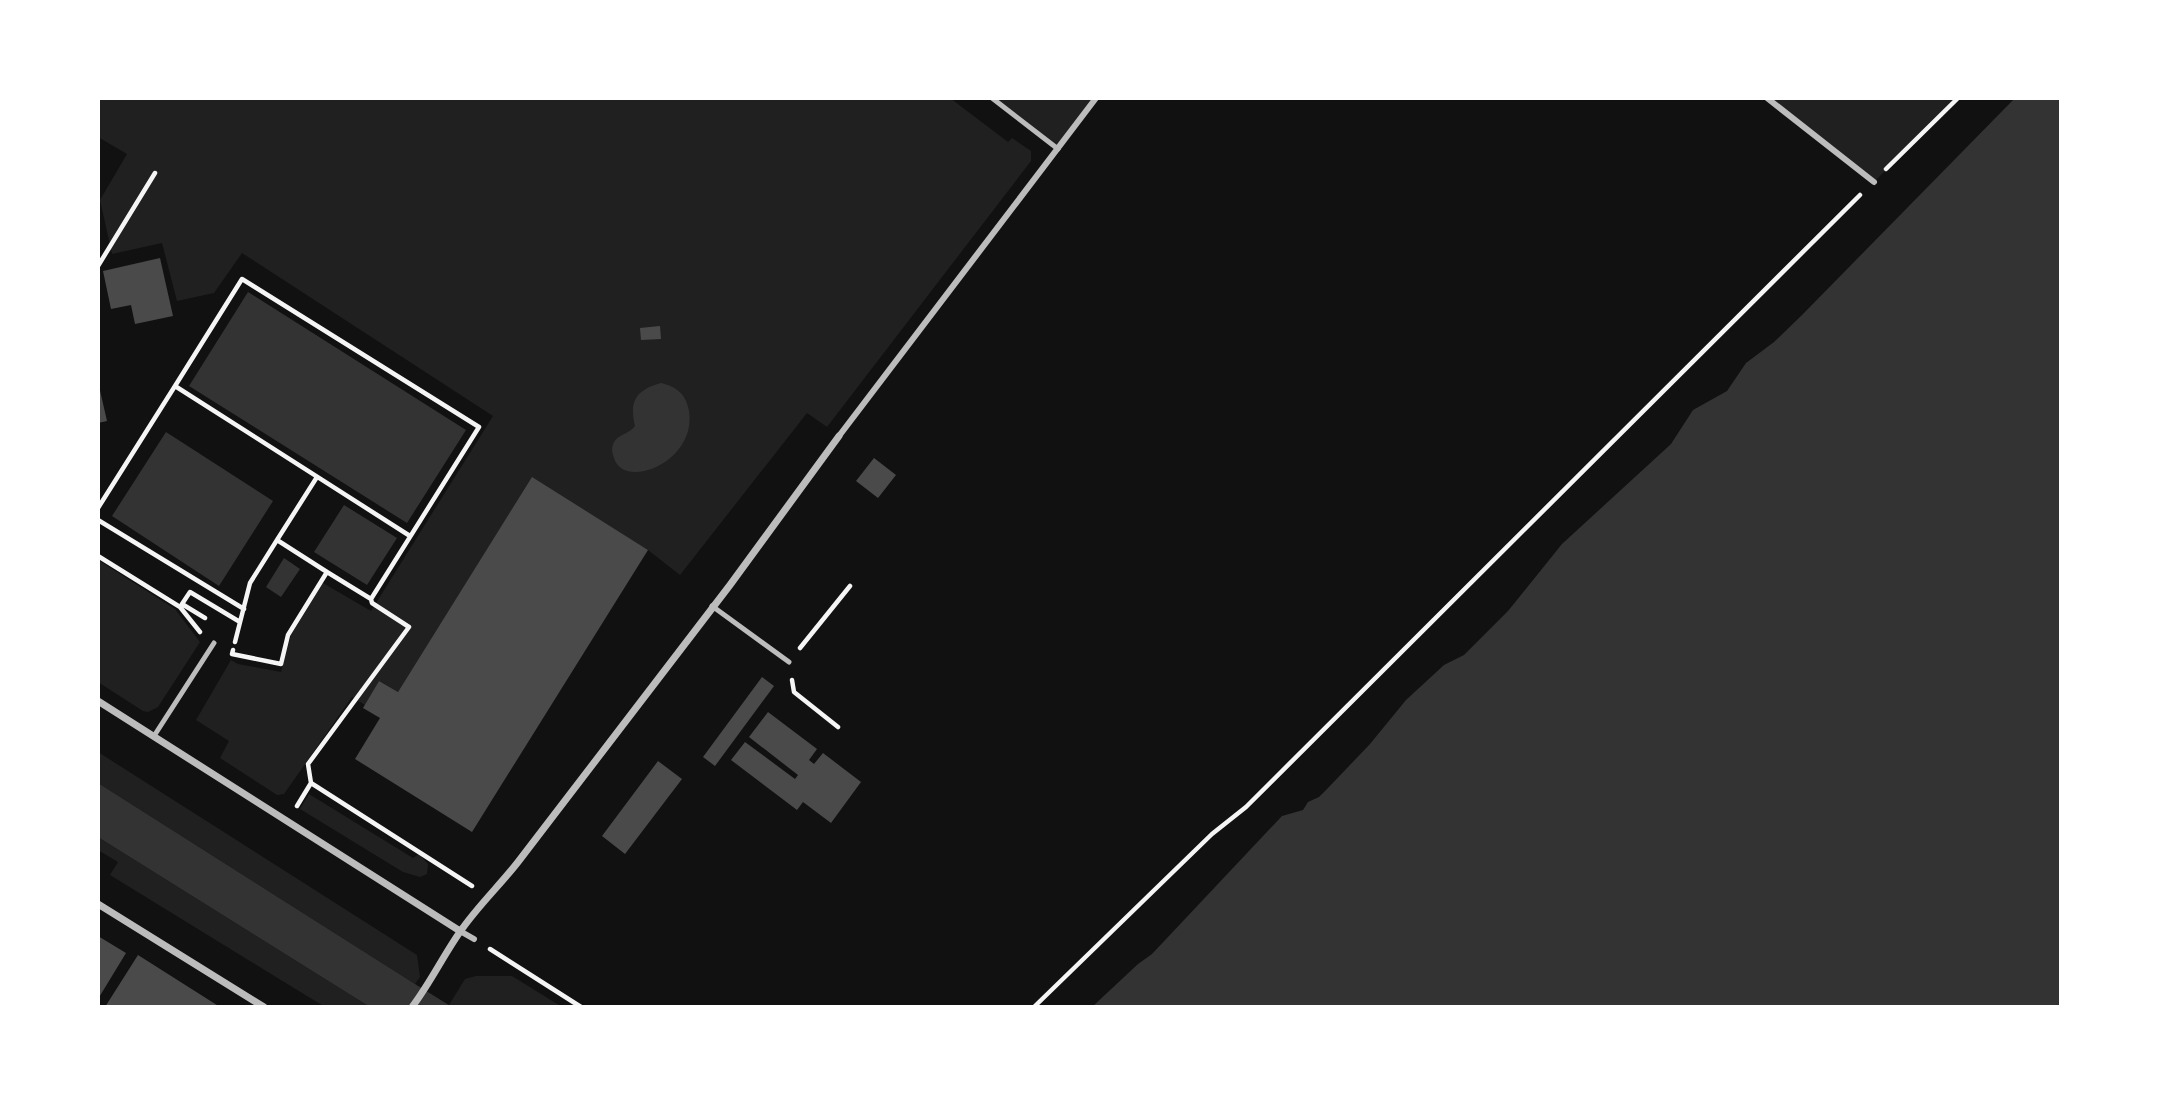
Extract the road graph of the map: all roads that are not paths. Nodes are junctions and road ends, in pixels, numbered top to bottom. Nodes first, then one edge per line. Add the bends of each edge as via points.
1 (992, 98) edge
2 (1096, 98) edge
3 (1767, 98) edge
4 (1058, 149) junction
5 (1874, 182) road end
6 (839, 436) joint
7 (712, 606) junction
8 (214, 643) road end
9 (789, 662) road end
10 (98, 701) edge
11 (154, 736) junction
12 (98, 904) edge
13 (460, 931) junction
14 (474, 939) road end
15 (264, 1007) edge
16 (412, 1007) edge

1 - 4 lane
2 - 4 street
3 - 5 street
4 - 6 street
6 - 7 street
7 - 9 lane
7 - 13 street via 518,862
8 - 11 lane
10 - 11 street
11 - 13 street
12 - 15 street
13 - 14 street
13 - 16 street

